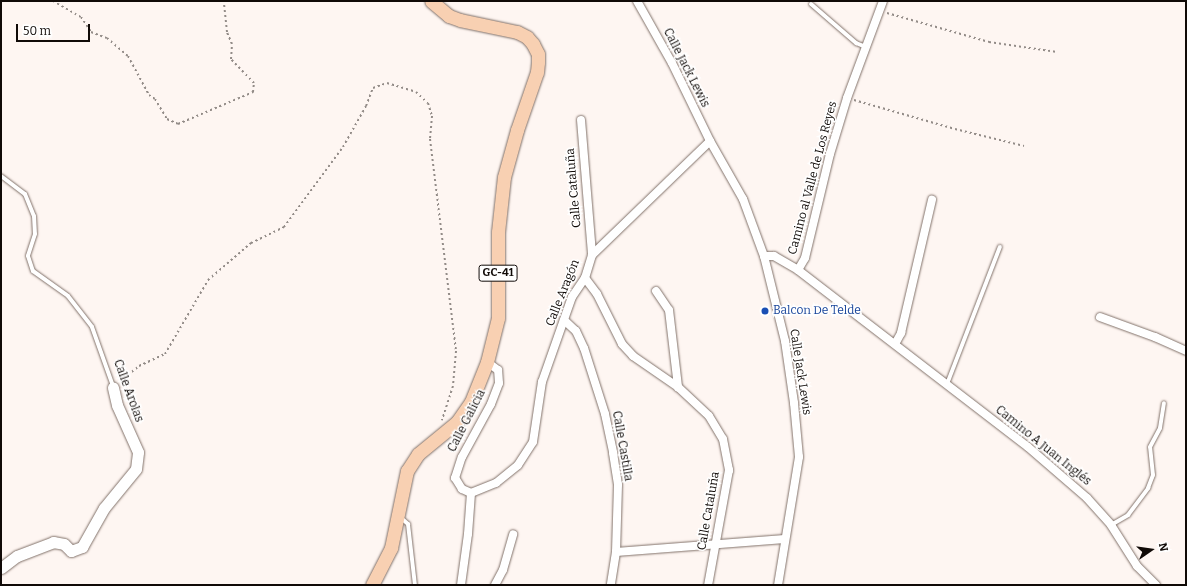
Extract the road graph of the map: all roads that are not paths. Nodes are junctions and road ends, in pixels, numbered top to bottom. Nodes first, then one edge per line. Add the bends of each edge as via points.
1 (431, 1) edge
2 (637, 1) edge
3 (883, 1) edge
4 (811, 4) dead end
5 (866, 47) junction
6 (581, 120) dead end
7 (710, 140) junction
8 (1, 176) edge
9 (932, 200) dead end
10 (1000, 247) dead end
11 (592, 255) junction
12 (764, 256) junction
13 (798, 270) junction
14 (585, 278) junction
15 (656, 291) dead end
16 (1100, 317) dead end
17 (564, 320) junction
18 (894, 344) junction
19 (1186, 351) edge
20 (487, 362) junction
21 (947, 384) junction
22 (113, 387) joint
23 (678, 387) junction
24 (1164, 403) dead end
25 (471, 493) junction
26 (398, 515) junction
27 (1111, 525) junction
28 (513, 534) dead end
29 (785, 539) junction
30 (715, 543) junction
31 (616, 552) junction
32 (1, 568) edge
33 (372, 585) edge
34 (414, 585) edge
35 (461, 585) edge
36 (495, 585) edge
37 (611, 585) edge
38 (708, 585) edge
39 (778, 585) edge
40 (1156, 585) edge

1 - 20 main road, GC-41 via 449,16 460,20 517,32 533,44 538,54 537,72 504,177 498,232 498,318
2 - 7 street, Calle Jack Lewis via 672,63
3 - 5 street, Camino al Valle de Los Reyes
4 - 5 lane via 856,43
5 - 13 street, Camino al Valle de Los Reyes via 847,98 830,154 805,258
6 - 11 street, Calle Cataluña
7 - 11 street, Calle Aragón
7 - 12 street, Calle Jack Lewis via 743,199
8 - 22 lane, Calle Arolas via 25,194 34,216 35,234 28,256 33,271 68,296 92,328
9 - 18 street via 901,333
10 - 21 lane
11 - 14 street, Calle Aragón
12 - 13 street, Camino A Juan Inglés via 774,256
12 - 29 street, Calle Jack Lewis via 785,341 799,457
13 - 18 street, Camino A Juan Inglés
14 - 17 street, Calle Aragón via 572,297
14 - 23 street, Calle Cataluña via 597,294 622,344 633,356
15 - 23 street via 669,310
16 - 19 street
17 - 25 street, Calle Aragón via 542,382 533,442 518,465 496,483
17 - 31 street, Calle Castilla via 576,331 584,348 605,414 618,485
18 - 21 street, Camino A Juan Inglés
20 - 25 street, Calle Galicia via 498,370 499,383 492,404 462,457 455,478 462,489
20 - 26 main road, GC-41 via 468,407 457,422 418,454 407,471
21 - 27 street, Camino A Juan Inglés via 1028,447 1087,498
22 - 32 street, Calle Arolas via 117,405 138,452 136,469 104,508 82,547 71,551 64,544 53,542 17,556
23 - 30 street, Calle Cataluña via 709,416 723,439 729,470
24 - 27 lane via 1160,428 1150,447 1153,474 1148,488 1128,515
25 - 35 street
26 - 33 main road, GC-41 via 391,548
26 - 34 lane via 408,524
27 - 40 street, Camino A Juan Inglés via 1137,566
28 - 36 street via 503,570
29 - 30 street
29 - 39 street, Calle Jack Lewis
30 - 31 street
30 - 38 street, Calle Cataluña
31 - 37 street, Calle Castilla

